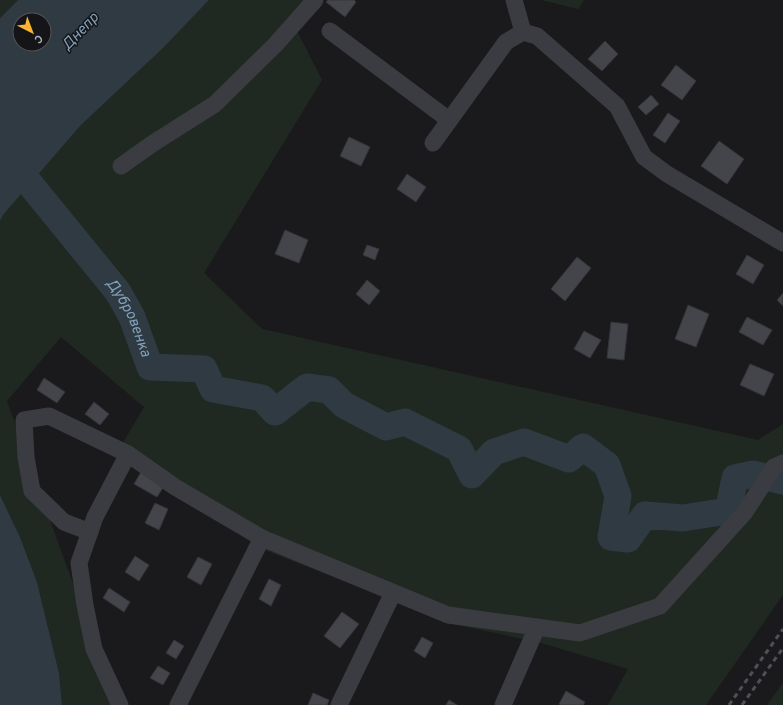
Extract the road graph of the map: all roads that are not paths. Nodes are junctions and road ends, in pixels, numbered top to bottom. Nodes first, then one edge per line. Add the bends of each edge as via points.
1 (315, 0) edge
2 (514, 0) edge
3 (330, 31) dead end
4 (523, 32) junction
5 (449, 120) junction
6 (433, 143) dead end
7 (121, 166) dead end
8 (783, 242) edge
9 (128, 454) junction
10 (783, 463) edge
11 (90, 532) junction
12 (262, 538) junction
13 (393, 593) junction
14 (537, 627) junction
15 (120, 705) edge
16 (178, 705) edge
17 (339, 705) edge
18 (503, 705) edge

1 - 7 street via 275,45 215,104
2 - 4 street
3 - 5 street
4 - 5 street via 506,42
4 - 8 street via 537,36 617,106 644,156 667,174
5 - 6 street
9 - 11 street via 95,517
9 - 11 street via 49,416 24,420 26,456 32,491 64,522
9 - 12 street via 175,487
10 - 14 street via 774,467 745,512 660,606 580,633
11 - 15 street via 79,563 85,605 94,649
12 - 13 street
12 - 16 street
13 - 14 street via 448,615
13 - 17 street
14 - 18 street

